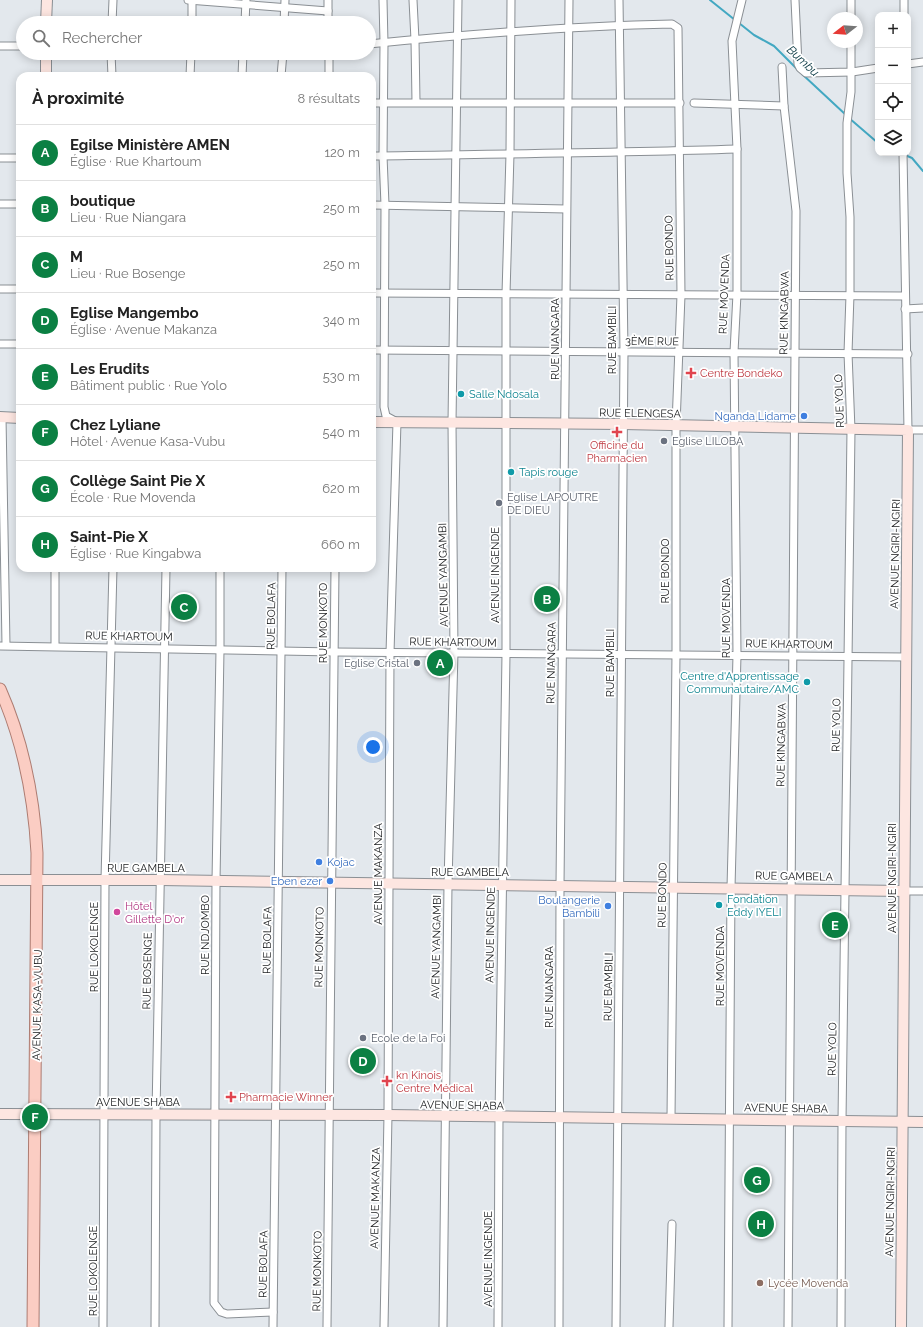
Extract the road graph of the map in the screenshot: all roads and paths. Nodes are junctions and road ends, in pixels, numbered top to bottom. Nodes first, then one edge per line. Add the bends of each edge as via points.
1 (47, 0) edge
2 (113, 0) edge
3 (188, 0) edge
4 (192, 0) edge
5 (285, 0) edge
6 (328, 0) edge
7 (382, 0) edge
8 (413, 0) edge
9 (458, 0) edge
10 (511, 0) edge
11 (568, 0) edge
12 (619, 0) edge
13 (742, 0) edge
14 (795, 0) edge
15 (851, 0) edge
16 (904, 0) edge
17 (246, 2) edge
18 (284, 8) junction
19 (328, 11) junction
20 (851, 12) edge
21 (904, 12) edge
22 (46, 16) edge
23 (112, 16) edge
24 (192, 16) edge
25 (245, 16) edge
26 (284, 16) edge
27 (328, 16) edge
28 (620, 25) junction
29 (568, 28) junction
30 (511, 31) junction
31 (458, 37) junction
32 (415, 40) junction
33 (384, 43) junction
34 (376, 44) edge
35 (0, 46) edge
36 (16, 46) edge
37 (851, 48) edge
38 (46, 60) edge
39 (112, 60) edge
40 (191, 60) edge
41 (243, 60) edge
42 (282, 60) edge
43 (329, 60) edge
44 (923, 62) edge
45 (911, 64) edge
46 (782, 67) dead end
47 (875, 68) edge
48 (46, 72) edge
49 (112, 72) edge
50 (190, 72) edge
51 (242, 72) edge
52 (281, 72) edge
53 (329, 72) edge
54 (852, 72) junction
55 (416, 102) junction
56 (511, 102) junction
57 (622, 102) junction
58 (376, 103) edge
59 (384, 103) junction
60 (457, 103) junction
61 (567, 103) junction
62 (680, 103) junction
63 (694, 103) dead end
64 (734, 105) junction
65 (784, 106) junction
66 (737, 149) junction
67 (679, 151) junction
68 (566, 153) junction
69 (622, 153) junction
70 (456, 154) junction
71 (510, 154) junction
72 (376, 156) edge
73 (383, 156) junction
74 (903, 156) edge
75 (0, 158) edge
76 (16, 158) edge
77 (0, 204) edge
78 (16, 204) edge
79 (376, 205) edge
80 (385, 205) junction
81 (455, 207) junction
82 (508, 207) junction
83 (566, 209) junction
84 (0, 289) edge
85 (16, 289) edge
86 (376, 293) edge
87 (384, 293) junction
88 (454, 293) junction
89 (506, 294) junction
90 (736, 294) junction
91 (566, 295) junction
92 (623, 295) junction
93 (681, 295) junction
94 (796, 295) junction
95 (850, 295) junction
96 (905, 296) junction
97 (923, 308) edge
98 (906, 309) junction
99 (0, 344) edge
100 (16, 344) edge
101 (376, 350) edge
102 (385, 350) junction
103 (453, 350) junction
104 (507, 351) junction
105 (565, 351) junction
106 (624, 351) junction
107 (678, 352) junction
108 (734, 352) junction
109 (795, 352) junction
110 (848, 353) junction
111 (908, 354) junction
112 (1, 417) edge
113 (16, 418) edge
114 (376, 422) edge
115 (397, 422) junction
116 (452, 423) junction
117 (506, 423) junction
118 (565, 424) junction
119 (623, 424) junction
120 (676, 425) junction
121 (735, 426) junction
122 (794, 427) junction
123 (851, 430) junction
124 (908, 430) junction
125 (923, 430) edge
126 (55, 572) edge
127 (113, 572) edge
128 (166, 572) edge
129 (220, 572) edge
130 (282, 572) edge
131 (334, 572) edge
132 (3, 645) edge
133 (55, 646) junction
134 (111, 647) junction
135 (165, 648) junction
136 (220, 650) junction
137 (281, 651) junction
138 (334, 652) junction
139 (454, 652) junction
140 (390, 653) junction
141 (506, 654) junction
142 (562, 654) junction
143 (621, 654) junction
144 (676, 654) junction
145 (793, 654) junction
146 (737, 655) junction
147 (848, 656) junction
148 (906, 657) junction
149 (0, 689) edge
150 (0, 880) edge
151 (38, 880) junction
152 (105, 880) junction
153 (160, 880) junction
154 (216, 881) junction
155 (278, 882) junction
156 (331, 883) junction
157 (388, 884) junction
158 (448, 884) junction
159 (502, 884) junction
160 (560, 885) junction
161 (620, 886) junction
162 (674, 887) junction
163 (731, 888) junction
164 (790, 889) junction
165 (845, 889) junction
166 (903, 891) junction
167 (923, 891) edge
168 (0, 1114) edge
169 (35, 1114) junction
170 (104, 1114) junction
171 (156, 1114) junction
172 (215, 1114) junction
173 (276, 1115) junction
174 (329, 1115) junction
175 (388, 1115) junction
176 (445, 1117) junction
177 (499, 1117) junction
178 (560, 1118) junction
179 (617, 1118) junction
180 (671, 1118) junction
181 (730, 1119) junction
182 (788, 1120) junction
183 (842, 1121) junction
184 (903, 1121) junction
185 (923, 1122) edge
186 (672, 1224) dead end
187 (214, 1303) joint
188 (273, 1312) junction
189 (33, 1327) edge
190 (103, 1327) edge
191 (155, 1327) edge
192 (273, 1327) edge
193 (327, 1327) edge
194 (384, 1327) edge
195 (443, 1327) edge
196 (498, 1327) edge
197 (559, 1327) edge
198 (616, 1327) edge
199 (669, 1327) edge
200 (728, 1327) edge
201 (788, 1327) edge
202 (841, 1327) edge
203 (901, 1327) edge

1 - 22 street
2 - 23 street
3 - 4 street
4 - 17 street
4 - 24 street
5 - 18 street
6 - 19 street
7 - 33 street
8 - 32 street
9 - 31 street, AVENUE YANGAMBI
10 - 30 street, AVENUE INGENDE
11 - 29 street, RUE NIANGARA
12 - 28 street, RUE BAMBILI
13 - 64 street, RUE MOVENDA via 732,41
14 - 54 street via 800,68 806,73
15 - 20 street
16 - 21 street
17 - 18 street
17 - 25 street
18 - 19 street
18 - 26 street
19 - 27 street
28 - 29 street
28 - 57 street, RUE BAMBILI
28 - 62 street, RUE BONDO via 678,28
29 - 30 street
29 - 61 street, RUE NIANGARA
30 - 31 street
30 - 56 street, AVENUE INGENDE
31 - 32 street
31 - 60 street, AVENUE YANGAMBI
32 - 33 street
32 - 55 street
33 - 34 street
33 - 59 street
35 - 36 street
37 - 54 street, RUE YOLO
38 - 48 street
39 - 49 street
40 - 50 street
41 - 51 street
42 - 52 street
43 - 53 street
44 - 45 street
46 - 65 street, RUE KINGABWA
47 - 54 street
54 - 95 street, RUE YOLO via 847,123
55 - 59 street
55 - 60 street
56 - 60 street
56 - 61 street
56 - 71 street, AVENUE INGENDE
57 - 61 street
57 - 62 street
57 - 69 street, RUE BAMBILI
58 - 59 street
59 - 73 street
60 - 70 street, AVENUE YANGAMBI
61 - 68 street, RUE NIANGARA
62 - 67 street, RUE BONDO
63 - 64 street
64 - 65 street
64 - 66 street, RUE MOVENDA
65 - 94 street, RUE KINGABWA via 794,189
66 - 67 street
66 - 90 street, RUE MOVENDA
67 - 69 street
67 - 93 street, RUE BONDO
68 - 69 street
68 - 71 street
68 - 83 street, RUE NIANGARA
69 - 92 street, RUE BAMBILI
70 - 71 street
70 - 73 street
70 - 81 street, AVENUE YANGAMBI
71 - 82 street, AVENUE INGENDE
72 - 73 street
73 - 80 street
74 - 96 street
75 - 76 street
77 - 78 street
79 - 80 street
80 - 81 street
80 - 87 street
81 - 82 street
81 - 88 street, AVENUE YANGAMBI
82 - 83 street
82 - 89 street, AVENUE INGENDE
83 - 91 street, RUE NIANGARA
84 - 85 street
86 - 87 street
87 - 88 street
87 - 102 street
88 - 89 street
88 - 103 street, AVENUE YANGAMBI
89 - 91 street
89 - 104 street, AVENUE INGENDE
90 - 93 street
90 - 94 street
90 - 108 street, RUE MOVENDA
91 - 92 street
91 - 105 street, RUE NIANGARA
92 - 93 street
92 - 106 street, RUE BAMBILI
93 - 107 street, RUE BONDO
94 - 95 street
94 - 109 street, RUE KINGABWA
95 - 96 street
95 - 110 street, RUE YOLO
96 - 98 street
97 - 98 street
98 - 111 street
99 - 100 street
101 - 102 street, 3ÈME RUE
102 - 103 street, 3ÈME RUE
102 - 115 street via 384,407 386,416
103 - 104 street, 3ÈME RUE
103 - 116 street, AVENUE YANGAMBI
104 - 105 street, 3ÈME RUE
104 - 117 street, AVENUE INGENDE
105 - 106 street, 3ÈME RUE
105 - 118 street, RUE NIANGARA
106 - 107 street, 3ÈME RUE
106 - 119 street, RUE BAMBILI
107 - 108 street, 3ÈME RUE
107 - 120 street, RUE BONDO
108 - 109 street, 3ÈME RUE
108 - 121 street, RUE MOVENDA
109 - 110 street, 3ÈME RUE
109 - 122 street, RUE KINGABWA
110 - 111 street, 3ÈME RUE
110 - 123 street, RUE YOLO
111 - 124 street
112 - 113 street
112 - 132 street
114 - 115 street, RUE ELENGESA
115 - 116 street, RUE ELENGESA
115 - 140 street, AVENUE MAKANZA
116 - 117 street, RUE ELENGESA
116 - 139 street, AVENUE YANGAMBI
117 - 118 street, RUE ELENGESA
117 - 141 street, AVENUE INGENDE
118 - 119 street, RUE ELENGESA
118 - 142 street, RUE NIANGARA
119 - 120 street, RUE ELENGESA
119 - 143 street, RUE BAMBILI
120 - 121 street, RUE ELENGESA
120 - 144 street, RUE BONDO
121 - 122 street, RUE ELENGESA
121 - 146 street, RUE MOVENDA
122 - 123 street, RUE ELENGESA
122 - 145 street, RUE KINGABWA
123 - 124 street, RUE ELENGESA
123 - 147 street, RUE YOLO
124 - 125 street
124 - 148 street, AVENUE NGIRI-NGIRI
126 - 133 street
127 - 134 street, RUE LOKOLENGE
128 - 135 street, RUE BOSENGE
129 - 136 street, RUE NDJOMBO
130 - 137 street, RUE BOLAFA
131 - 138 street, RUE MONKOTO
132 - 133 street, RUE KHARTOUM
133 - 134 street, RUE KHARTOUM
134 - 135 street, RUE KHARTOUM
134 - 152 street, RUE LOKOLENGE
135 - 136 street, RUE KHARTOUM
135 - 153 street, RUE BOSENGE
136 - 137 street, RUE KHARTOUM
136 - 154 street, RUE NDJOMBO
137 - 138 street, RUE KHARTOUM
137 - 155 street, RUE BOLAFA
138 - 140 street, RUE KHARTOUM
138 - 156 street, RUE MONKOTO
139 - 140 street, RUE KHARTOUM
139 - 141 street, RUE KHARTOUM
139 - 158 street, AVENUE YANGAMBI
140 - 157 street, AVENUE MAKANZA
141 - 142 street, RUE KHARTOUM
141 - 159 street, AVENUE INGENDE
142 - 143 street, RUE KHARTOUM
142 - 160 street, RUE NIANGARA
143 - 144 street, RUE KHARTOUM
143 - 161 street, RUE BAMBILI
144 - 146 street, RUE KHARTOUM
144 - 162 street, RUE BONDO
145 - 146 street, RUE KHARTOUM
145 - 147 street, RUE KHARTOUM
145 - 164 street, RUE KINGABWA
146 - 163 street, RUE MOVENDA
147 - 148 street, RUE KHARTOUM
147 - 165 street, RUE YOLO
148 - 166 street, AVENUE NGIRI-NGIRI
149 - 151 main road, AVENUE KASA-VUBU via 14,725 29,779 36,828
150 - 151 street, RUE GAMBELA
151 - 152 street, RUE GAMBELA
151 - 169 main road, AVENUE KASA-VUBU
152 - 153 street, RUE GAMBELA
152 - 170 street, RUE LOKOLENGE
153 - 154 street, RUE GAMBELA
153 - 171 street, RUE BOSENGE
154 - 155 street, RUE GAMBELA
154 - 172 street, RUE NDJOMBO
155 - 156 street, RUE GAMBELA
155 - 173 street, RUE BOLAFA
156 - 157 street, RUE GAMBELA
156 - 174 street, RUE MONKOTO
157 - 158 street, RUE GAMBELA
157 - 175 street, AVENUE MAKANZA
158 - 159 street, RUE GAMBELA
158 - 176 street, AVENUE YANGAMBI
159 - 160 street, RUE GAMBELA
159 - 177 street, AVENUE INGENDE
160 - 161 street, RUE GAMBELA
160 - 178 street, RUE NIANGARA
161 - 162 street, RUE GAMBELA
161 - 179 street, RUE BAMBILI
162 - 163 street, RUE GAMBELA
162 - 180 street, RUE BONDO
163 - 164 street, RUE GAMBELA
163 - 181 street, RUE MOVENDA
164 - 165 street, RUE GAMBELA
164 - 182 street, RUE KINGABWA
165 - 166 street, RUE GAMBELA
165 - 183 street, RUE YOLO
166 - 167 street
166 - 184 street, AVENUE NGIRI-NGIRI
168 - 169 street, AVENUE SHABA
169 - 170 street, AVENUE SHABA
169 - 189 main road, AVENUE KASA-VUBU
170 - 171 street, AVENUE SHABA
170 - 190 street, RUE LOKOLENGE
171 - 172 street, AVENUE SHABA
171 - 191 street, RUE BOSENGE
172 - 173 street, AVENUE SHABA
172 - 187 street, RUE NDJOMBO
173 - 174 street, AVENUE SHABA
173 - 188 street, RUE BOLAFA
174 - 175 street, AVENUE SHABA
174 - 193 street, RUE MONKOTO
175 - 176 street, AVENUE SHABA
175 - 194 street, AVENUE MAKANZA
176 - 177 street, AVENUE SHABA
176 - 195 street, AVENUE YANGAMBI
177 - 178 street, AVENUE SHABA
177 - 196 street, AVENUE INGENDE
178 - 179 street, AVENUE SHABA
178 - 197 street, RUE NIANGARA
179 - 180 street, AVENUE SHABA
179 - 198 street, RUE BAMBILI
180 - 181 street, AVENUE SHABA
181 - 182 street, AVENUE SHABA
181 - 200 street, RUE MOVENDA
182 - 183 street, AVENUE SHABA
182 - 201 street, RUE KINGABWA
183 - 184 street, AVENUE SHABA
183 - 202 street, RUE YOLO
184 - 185 street, AVENUE SHABA
184 - 203 street, AVENUE NGIRI-NGIRI
186 - 199 street
187 - 188 street, RUE BOLAFA via 221,1312 227,1314
188 - 192 street, RUE BOLAFA

